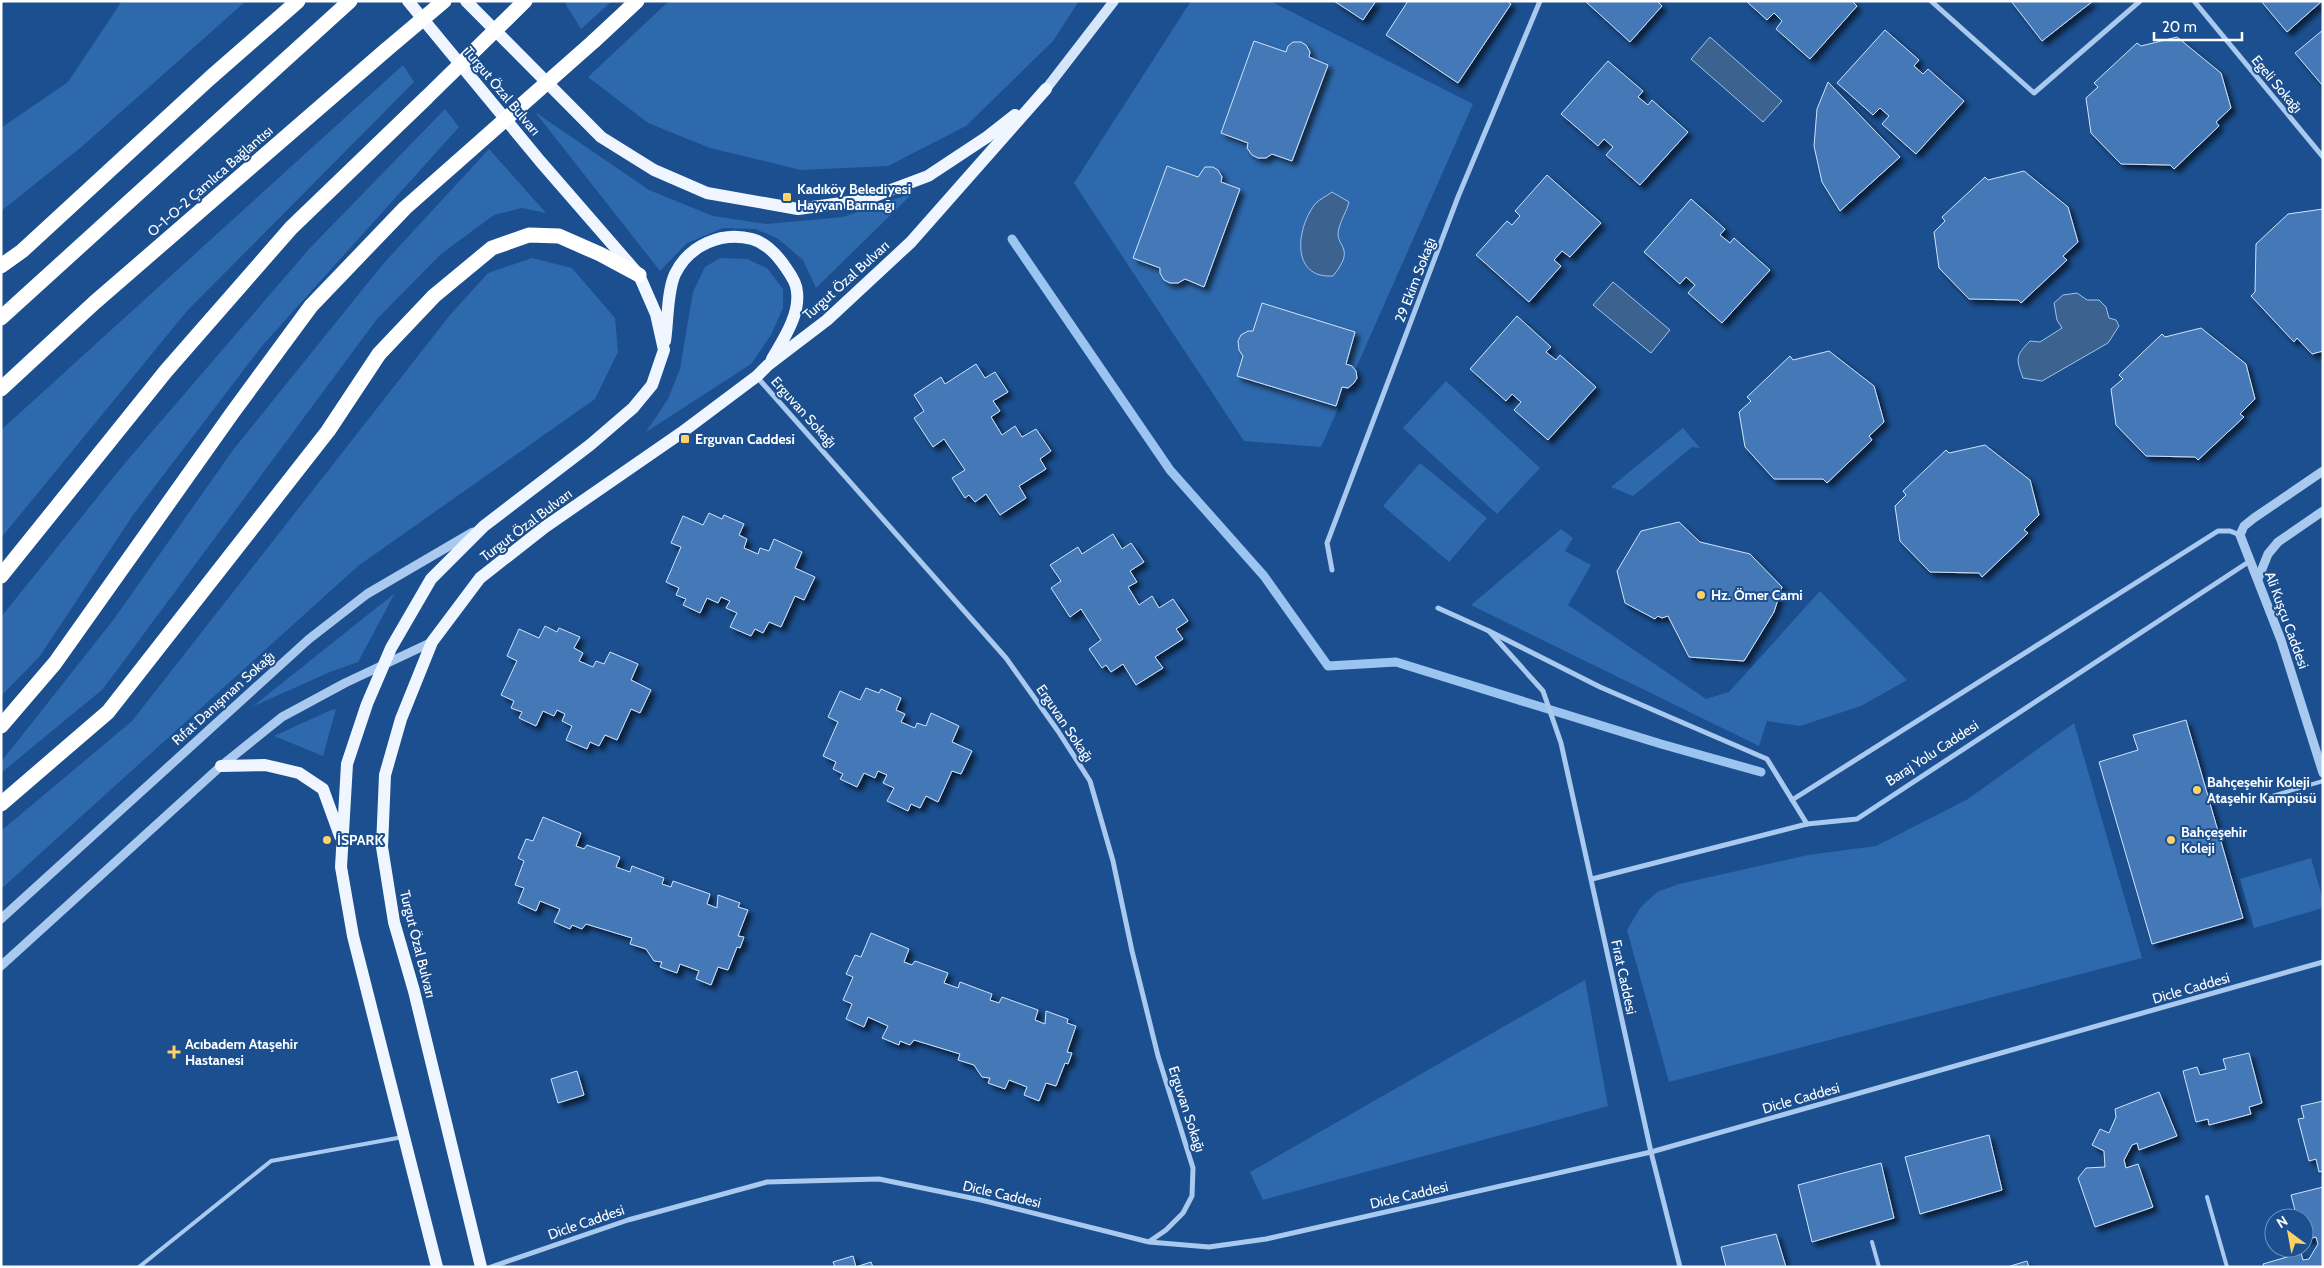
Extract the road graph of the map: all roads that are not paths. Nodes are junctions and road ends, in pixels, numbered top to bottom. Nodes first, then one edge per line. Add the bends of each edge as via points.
1 (298, 1) edge
2 (408, 1) edge
3 (444, 1) edge
4 (466, 1) edge
5 (525, 1) edge
6 (637, 1) edge
7 (1114, 1) edge
8 (1540, 1) edge
9 (1931, 1) edge
10 (2140, 1) edge
11 (2194, 1) edge
12 (349, 3) edge
13 (1046, 89) junction
14 (2323, 157) edge
15 (1, 266) edge
16 (639, 276) junction
17 (1, 318) edge
18 (664, 350) junction
19 (768, 365) junction
20 (757, 376) junction
21 (1, 390) edge
22 (2323, 471) edge
23 (2323, 511) edge
24 (484, 526) junction
25 (2240, 535) junction
26 (2250, 561) junction
27 (1332, 570) dead end
28 (1, 576) edge
29 (2258, 579) junction
30 (1438, 608) dead end
31 (1490, 631) junction
32 (432, 642) junction
33 (383, 665) junction
34 (1, 726) edge
35 (221, 766) junction
36 (2323, 773) edge
37 (2323, 781) edge
38 (2269, 796) dead end
39 (1792, 800) junction
40 (1, 804) edge
41 (1807, 824) junction
42 (342, 841) junction
43 (1592, 879) junction
44 (1, 918) edge
45 (2323, 962) edge
46 (1, 966) edge
47 (404, 1136) junction
48 (1652, 1152) junction
49 (2207, 1197) dead end
50 (1150, 1242) junction
51 (1872, 1242) dead end
52 (139, 1267) edge
53 (437, 1267) edge
54 (481, 1267) edge
55 (491, 1267) edge
56 (1680, 1267) edge
57 (1879, 1267) edge
58 (2226, 1267) edge

1 - 15 highway via 22,251
2 - 16 main road, Turgut Özal Bulvarı
3 - 21 highway, O-1-O-2 Çamlıca Bağlantısı, bridge via 101,297
4 - 13 main road via 601,137 646,165 707,193 798,209 864,200 928,176 987,137
5 - 28 highway, bridge via 291,228 166,371
6 - 34 highway, bridge via 406,208 311,306 55,663
7 - 13 main road, Turgut Özal Bulvarı
8 - 27 street, 29 Ekim Sokağı via 1458,197 1327,542
9 - 10 street via 2034,93
11 - 14 street, Egeli Sokağı
12 - 17 highway
13 - 19 main road, Turgut Özal Bulvarı via 911,242 827,320
16 - 18 main road, Turgut Özal Bulvarı via 656,314
16 - 40 highway via 559,236 529,235 492,248 434,296 379,354 328,431 108,712
18 - 19 main road via 675,275 685,258 710,241 734,236 754,239 770,248 792,276 798,292 792,326
18 - 24 main road, Turgut Özal Bulvarı via 652,385 632,408 590,445
19 - 20 main road, Turgut Özal Bulvarı
20 - 32 main road, Turgut Özal Bulvarı via 545,527 480,578
20 - 50 street, Erguvan Sokağı via 1006,658 1090,781 1113,861 1158,1056 1194,1168 1192,1196 1183,1213
22 - 25 street via 2254,518 2244,526
23 - 29 street via 2278,542 2268,554
24 - 33 main road, Turgut Özal Bulvarı via 431,579
24 - 44 street, Rıfat Danışman Sokağı via 367,594 309,639
25 - 26 street, Ali Kuşçu Caddesi
25 - 39 street via 2218,531
26 - 29 street, Ali Kuşçu Caddesi
26 - 41 street, Baraj Yolu Caddesi via 1857,819
29 - 36 street, Ali Kuşçu Caddesi
30 - 31 street
31 - 39 street via 1600,687 1767,759
31 - 43 street, Fırat Caddesi via 1544,693
32 - 33 street
32 - 54 main road, Turgut Özal Bulvarı via 401,719 386,776 382,847 394,922 414,991
33 - 35 street via 282,718
33 - 42 main road, Turgut Özal Bulvarı via 347,764
35 - 42 main road via 264,765 299,773 323,789
35 - 46 street
37 - 38 lane
39 - 41 street
41 - 43 street, Baraj Yolu Caddesi
42 - 47 main road, Turgut Özal Bulvarı via 341,867 353,936
43 - 48 street, Fırat Caddesi
45 - 48 street, Dicle Caddesi
47 - 52 lane via 271,1161
47 - 53 main road, Turgut Özal Bulvarı
48 - 50 street, Dicle Caddesi via 1266,1238 1209,1247
48 - 56 street, Fırat Caddesi
49 - 58 lane
50 - 55 street, Dicle Caddesi via 981,1200 879,1179 767,1182 628,1220
51 - 57 lane

